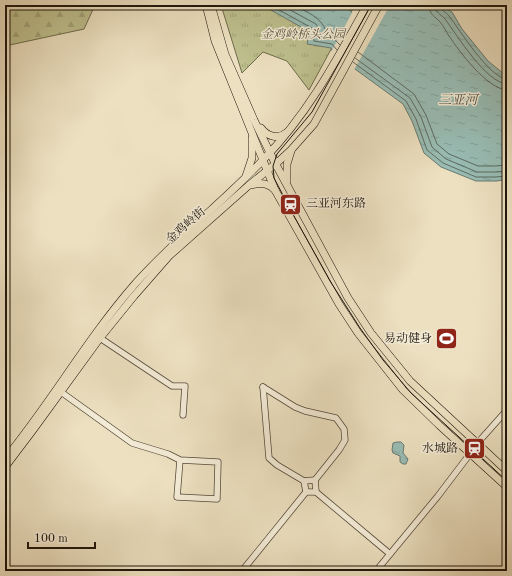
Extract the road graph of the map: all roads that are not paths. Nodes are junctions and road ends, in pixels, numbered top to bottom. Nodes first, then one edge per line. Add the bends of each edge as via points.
1 (206, 5) edge
2 (211, 5) edge
3 (367, 5) edge
4 (379, 5) edge
5 (252, 123) junction
6 (290, 131) junction
7 (291, 150) junction
8 (270, 153) junction
9 (263, 160) junction
10 (276, 164) junction
11 (267, 171) junction
12 (246, 183) junction
13 (288, 184) junction
14 (276, 190) junction
15 (100, 338) junction
16 (61, 392) junction
17 (507, 410) edge
18 (184, 415) dead end
19 (478, 444) junction
20 (470, 454) junction
21 (5, 459) edge
22 (180, 460) junction
23 (5, 467) edge
24 (507, 471) edge
25 (315, 480) junction
26 (304, 481) junction
27 (507, 487) edge
28 (306, 492) junction
29 (316, 492) junction
30 (390, 554) junction
31 (242, 571) edge
32 (376, 571) edge

1 - 5 main road via 215,41
2 - 5 main road
3 - 6 main road, 金鸡岭街 via 333,67
4 - 7 main road, 金鸡岭街 via 314,124
5 - 6 main road via 273,136 283,136
5 - 8 main road
5 - 9 main road
5 - 12 main road via 252,158
6 - 8 main road, 金鸡岭街
7 - 10 main road, 金鸡岭街
7 - 13 main road via 287,164
8 - 9 main road, 金鸡岭街
8 - 10 main road
9 - 11 main road
9 - 12 main road, 金鸡岭街
10 - 11 main road, 金鸡岭街
10 - 13 main road
11 - 12 main road, 金鸡岭街
11 - 14 main road
12 - 14 main road via 264,183
12 - 15 main road, 金鸡岭街 via 169,256
12 - 21 main road, 金鸡岭街 via 162,257 136,284
13 - 19 main road via 336,278 371,333 410,381
14 - 20 main road via 327,284 358,333 403,390
15 - 16 main road, 金鸡岭街
15 - 18 street via 172,386 185,386
16 - 22 street via 132,443
16 - 23 main road, 金鸡岭街
17 - 19 street
19 - 20 street
19 - 24 main road
20 - 27 main road
20 - 30 street
22 - 22 street via 218,462 217,499 177,497
25 - 26 street
25 - 26 street via 345,440 344,429 336,418 305,411 263,387 268,458
25 - 29 street
26 - 28 street
28 - 29 street
28 - 31 street
29 - 30 street
30 - 32 street

